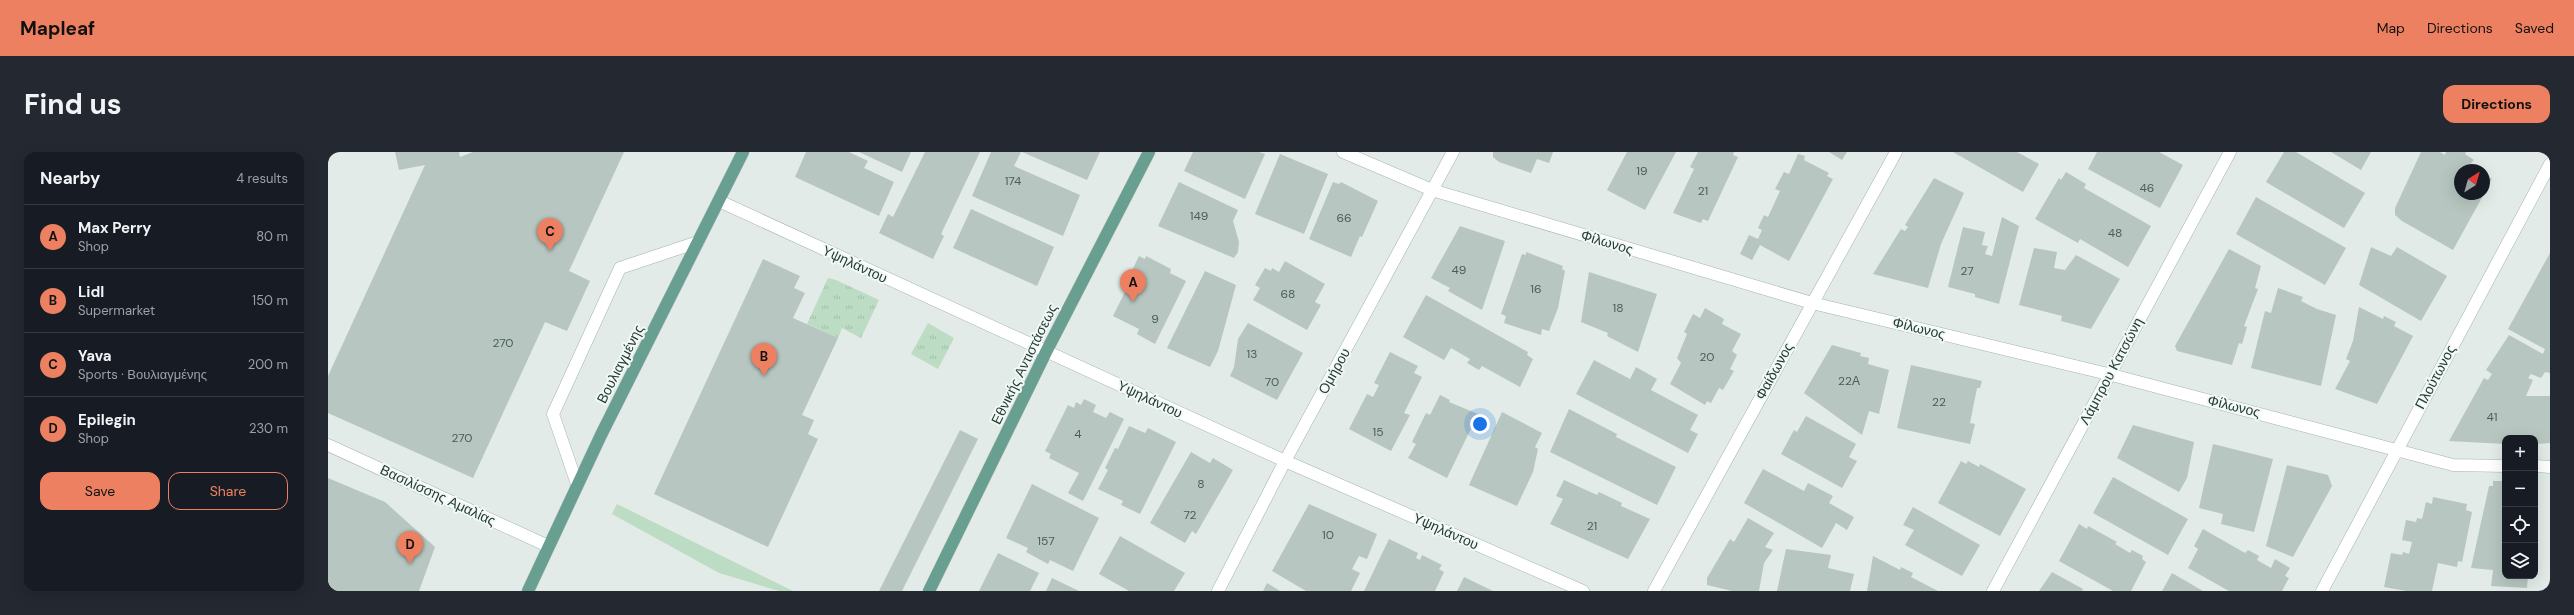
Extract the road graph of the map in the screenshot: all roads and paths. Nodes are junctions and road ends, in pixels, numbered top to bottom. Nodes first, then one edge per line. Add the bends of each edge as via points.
1 (743, 152) edge
2 (1149, 152) edge
3 (1343, 152) edge
4 (1453, 152) edge
5 (1896, 152) edge
6 (2230, 152) edge
7 (2550, 164) edge
8 (1432, 190) junction
9 (719, 201) junction
10 (698, 242) junction
11 (1812, 303) junction
12 (1046, 352) junction
13 (2108, 374) junction
14 (328, 445) edge
15 (2397, 448) junction
16 (1285, 461) junction
17 (2502, 466) edge
18 (2538, 466) edge
19 (2550, 467) edge
20 (577, 484) junction
21 (548, 546) junction
22 (528, 591) edge
23 (929, 591) edge
24 (1218, 591) edge
25 (1583, 591) edge
26 (1654, 591) edge
27 (1993, 591) edge
28 (2322, 591) edge

1 - 9 main road, Βουλιαγμένης
2 - 12 main road, Εθνικής Αντιστάσεως
3 - 8 street, Φίλωνος
4 - 8 street, Ομήρου
5 - 11 street, Φαίδωνος
6 - 13 street, Λάμπρου Κατσώνη
7 - 15 street, Πλούτωνος
8 - 11 street, Φίλωνος
8 - 16 street, Ομήρου
9 - 10 main road, Βουλιαγμένης
9 - 12 street, Υψηλάντου
10 - 20 main road, Βουλιαγμένης
10 - 20 street via 620,268 553,414
11 - 13 street, Φίλωνος
11 - 26 street, Φαίδωνος
12 - 16 street, Υψηλάντου
12 - 23 main road, Εθνικής Αντιστάσεως
13 - 15 street, Φίλωνος
13 - 27 street, Λάμπρου Κατσώνη
14 - 21 street, Βασιλίσσης Αμαλίας
15 - 17 street, Φίλωνος via 2453,465
15 - 28 street, Πλούτωνος
16 - 24 street, Ομήρου
16 - 25 street, Υψηλάντου
18 - 19 street
20 - 21 main road, Βουλιαγμένης
21 - 22 main road, Βουλιαγμένης

